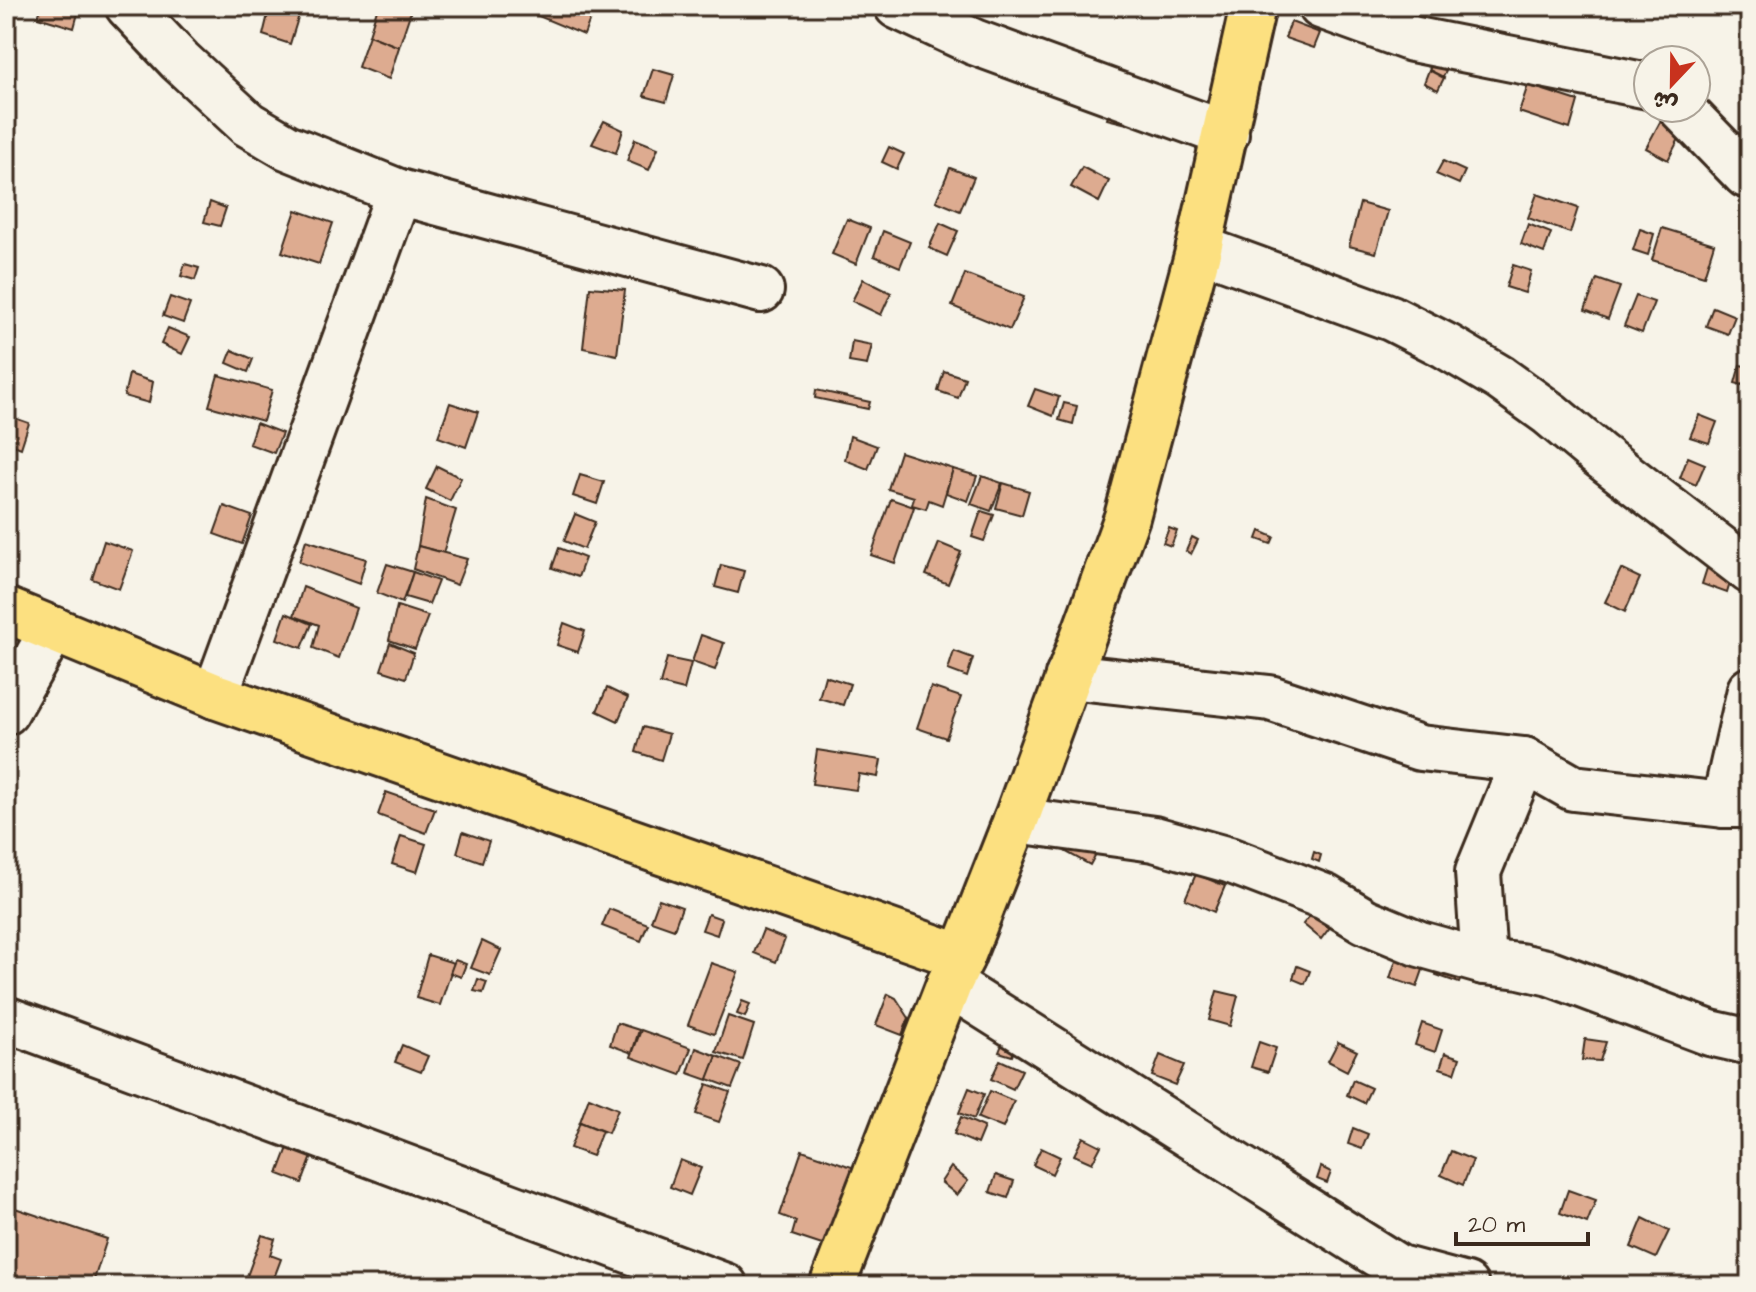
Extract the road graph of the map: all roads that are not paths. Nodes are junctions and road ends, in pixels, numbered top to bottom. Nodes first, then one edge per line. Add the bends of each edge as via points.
1 (128, 6) edge
2 (897, 6) edge
3 (1253, 6) edge
4 (1321, 6) edge
5 (1632, 83) edge
6 (1699, 124) edge
7 (1226, 134) junction
8 (1749, 170) edge
9 (399, 192) junction
10 (1199, 248) junction
11 (761, 290) dead end
12 (1750, 571) edge
13 (6, 610) edge
14 (53, 629) junction
15 (1068, 676) junction
16 (1750, 690) edge
17 (215, 696) junction
18 (6, 712) edge
19 (1524, 760) junction
20 (1737, 805) edge
21 (1016, 820) junction
22 (1484, 962) junction
23 (956, 970) junction
24 (6, 1019) edge
25 (1750, 1042) edge
26 (725, 1286) edge
27 (832, 1286) edge
28 (1466, 1286) edge

1 - 9 street via 248,124 287,147
2 - 7 street via 974,42
3 - 7 main road
4 - 5 street via 1412,39
6 - 8 street
7 - 10 main road
9 - 11 street
9 - 17 street
10 - 12 street via 1391,318 1446,346 1550,414
10 - 15 main road via 1127,517
13 - 14 main road
14 - 17 main road
14 - 18 street
15 - 19 street via 1270,698 1420,748
15 - 21 main road
16 - 20 street
17 - 23 main road
19 - 20 street via 1573,788
19 - 22 street via 1478,872
21 - 22 street via 1154,839 1229,860 1325,897 1420,944
21 - 23 main road
22 - 25 street via 1550,973 1710,1033
23 - 27 main road
23 - 28 street via 1399,1268
24 - 26 street

